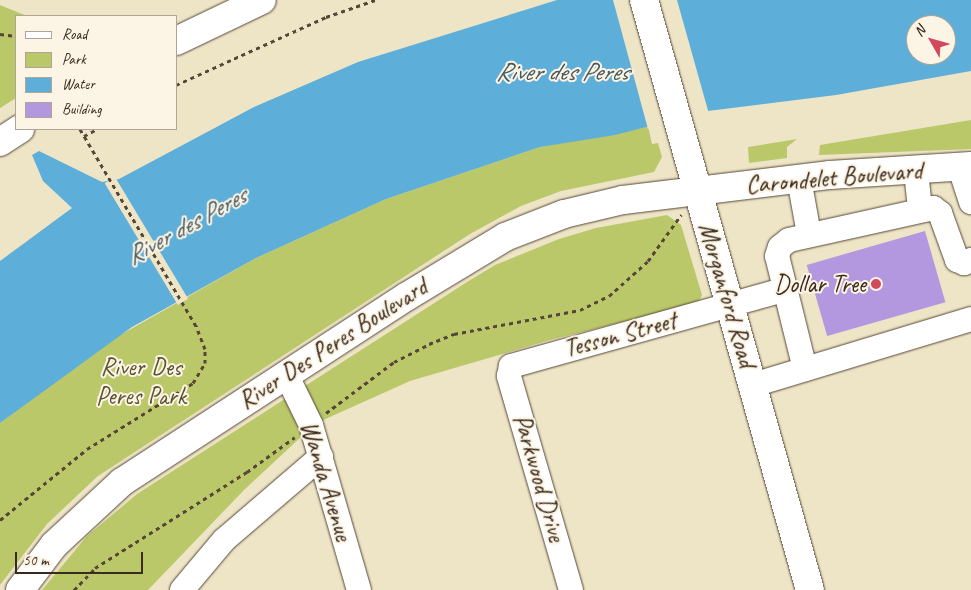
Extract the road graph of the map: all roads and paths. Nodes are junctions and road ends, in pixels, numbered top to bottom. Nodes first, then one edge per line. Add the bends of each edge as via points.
1 (262, 0) edge
2 (375, 0) edge
3 (644, 0) edge
4 (0, 34) edge
5 (15, 36) edge
6 (178, 39) edge
7 (178, 84) edge
8 (18, 130) edge
9 (81, 130) edge
10 (95, 130) edge
11 (84, 136) junction
12 (0, 142) edge
13 (966, 167) edge
14 (916, 170) junction
15 (799, 179) junction
16 (698, 191) junction
17 (971, 202) edge
18 (920, 209) junction
19 (809, 234) junction
20 (971, 260) edge
21 (784, 290) junction
22 (730, 305) junction
23 (971, 319) edge
24 (511, 366) joint
25 (805, 369) junction
26 (286, 374) junction
27 (753, 385) junction
28 (321, 417) dead end
29 (298, 435) dead end
30 (321, 457) junction
31 (0, 520) edge
32 (20, 590) edge
33 (74, 590) edge
34 (182, 590) edge
35 (359, 590) edge
36 (571, 590) edge
37 (810, 590) edge

1 - 6 main road
2 - 7 path via 317,20
3 - 16 main road, Morganford Road
4 - 5 path
8 - 12 main road
9 - 11 path
10 - 11 path
11 - 31 path via 196,326 205,349 205,363 193,382 87,449
13 - 14 main road, Carondelet Boulevard
13 - 17 street
14 - 15 main road, Carondelet Boulevard
14 - 18 street
15 - 16 main road, Carondelet Boulevard
15 - 19 street
16 - 22 main road, Morganford Road
16 - 26 main road, River Des Peres Boulevard via 587,208 505,238
16 - 28 path via 648,261 609,296 580,310 472,330 429,344 394,362
18 - 19 street
18 - 20 street via 933,208 940,213 953,255 964,263
19 - 21 street via 789,240 780,247 777,256
21 - 22 street, Tesson Street
21 - 25 street
22 - 24 street, Tesson Street
22 - 27 main road, Morganford Road
23 - 25 street
24 - 36 street, Parkwood Drive via 509,376
25 - 27 street
26 - 30 street, Wanda Avenue via 311,425
26 - 32 main road, River Des Peres Boulevard via 122,482 54,545
27 - 37 main road, Morganford Road
29 - 33 path via 95,568
30 - 34 street via 224,540
30 - 35 street, Wanda Avenue

